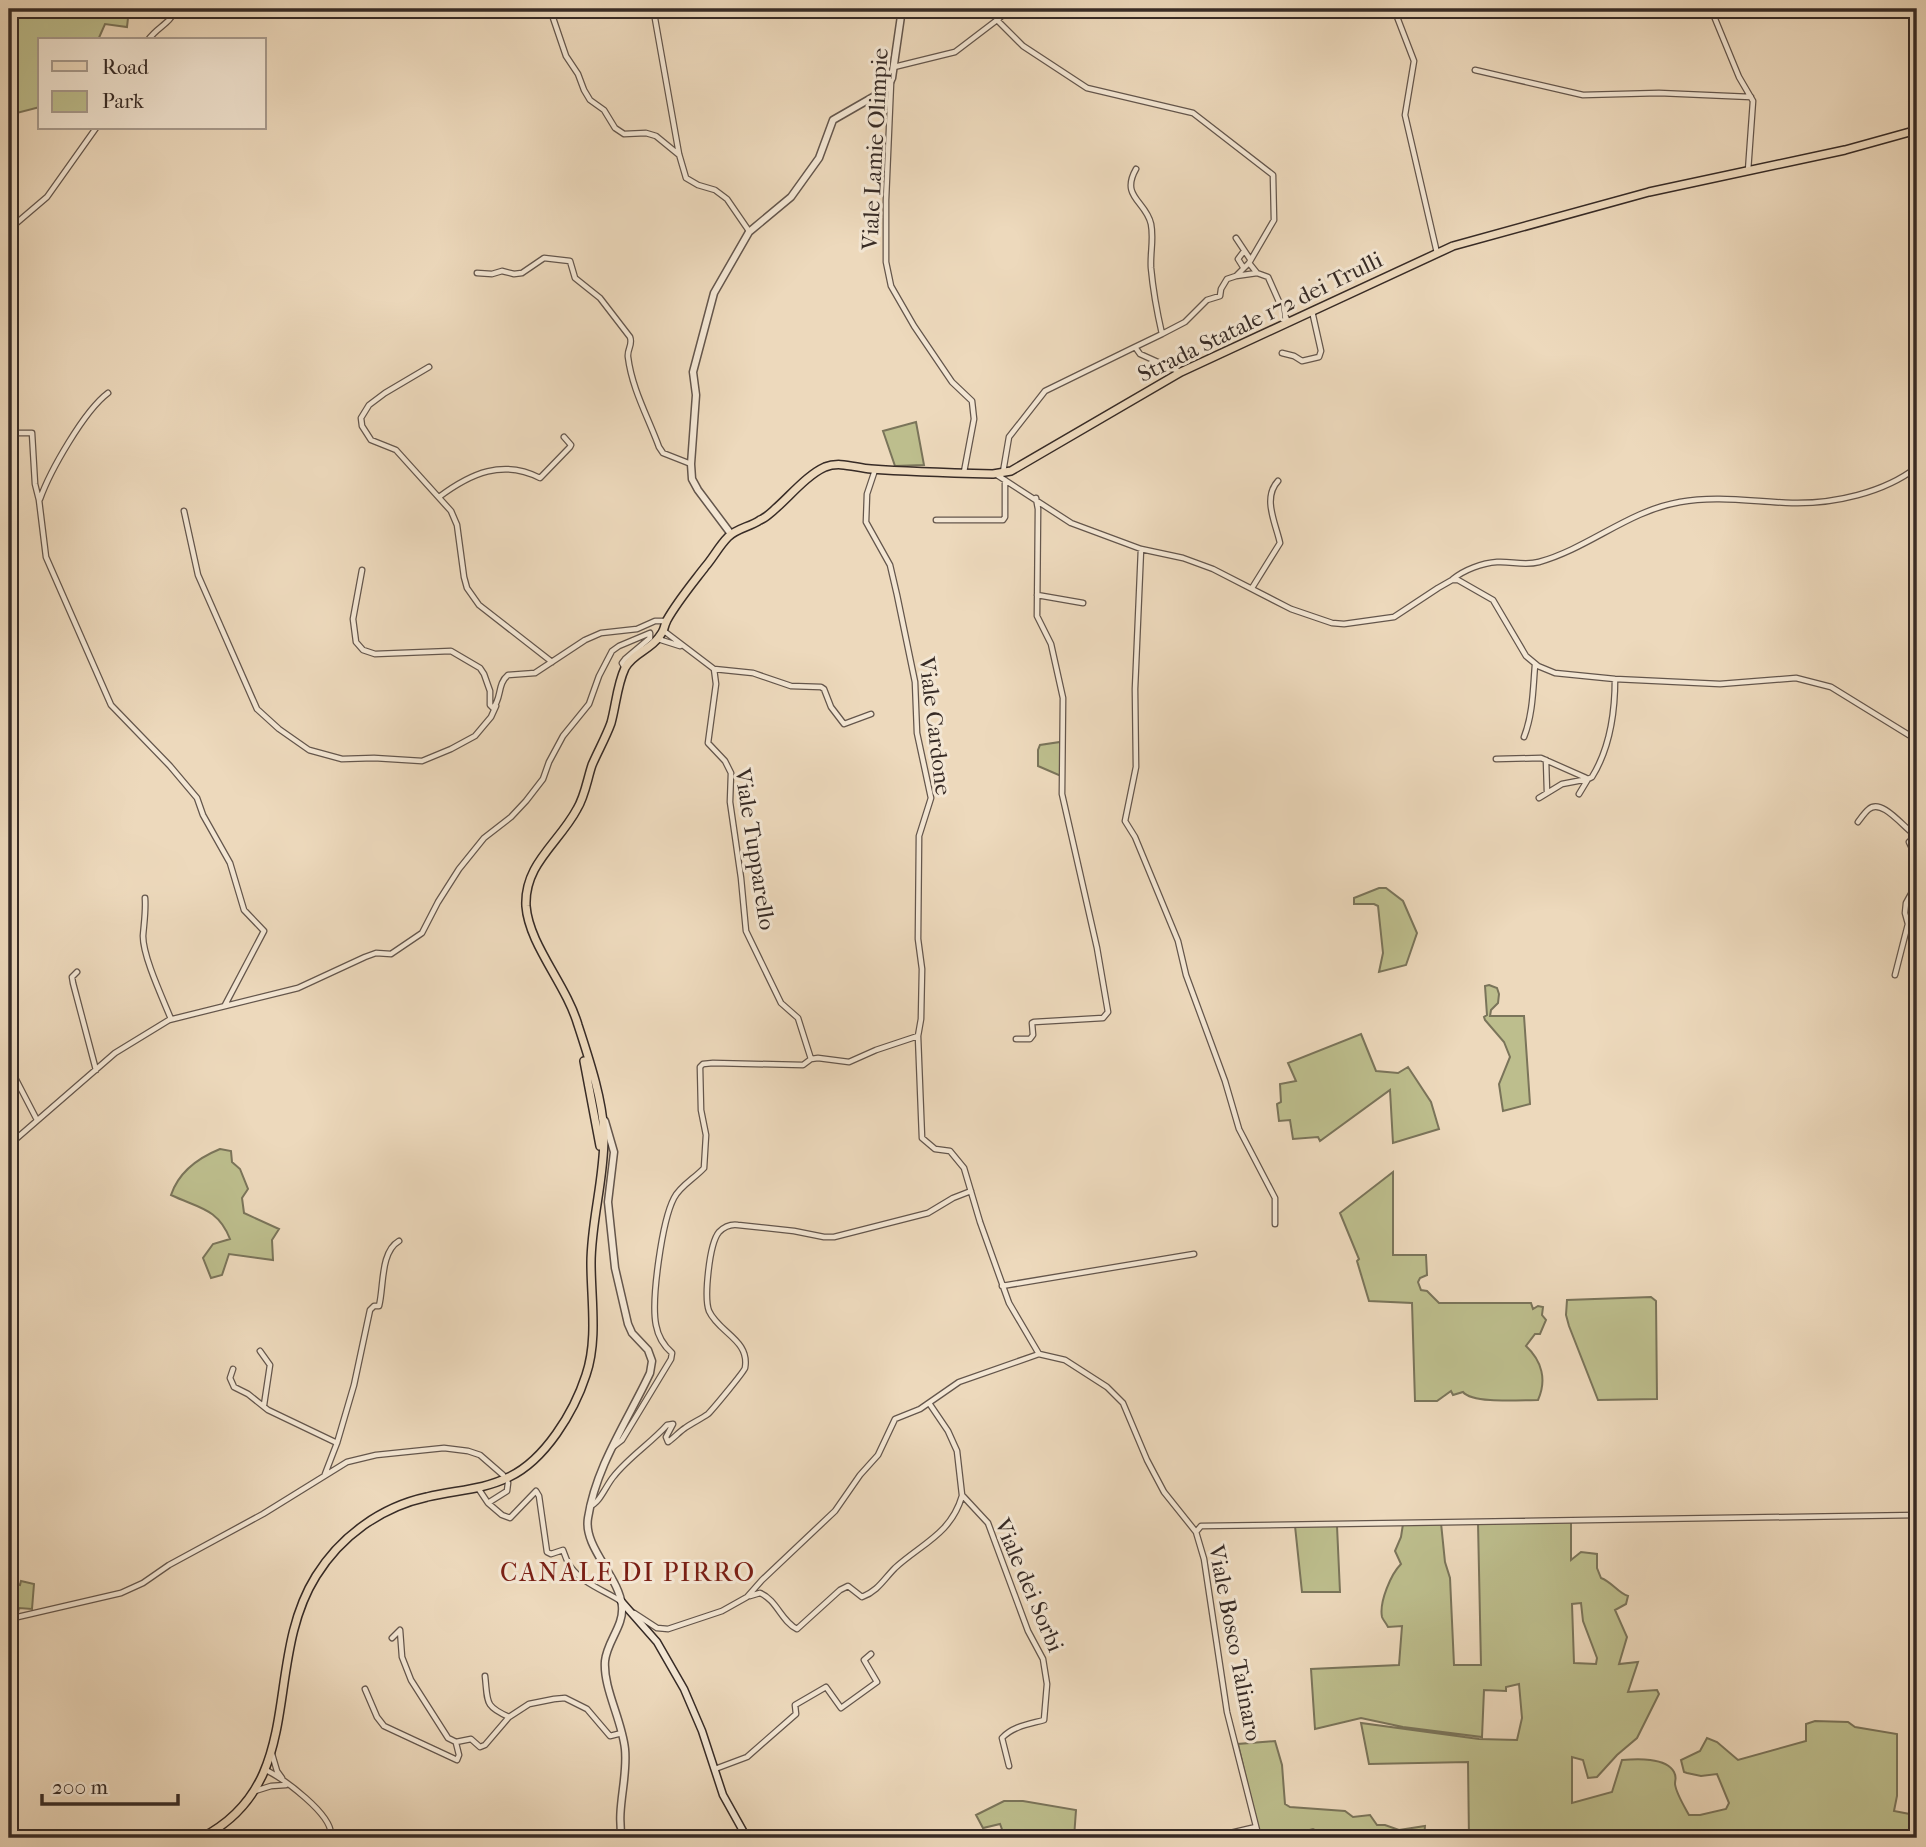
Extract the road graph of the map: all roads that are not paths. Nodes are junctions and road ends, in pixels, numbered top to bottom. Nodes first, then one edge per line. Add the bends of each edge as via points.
1 (176, 9) edge
2 (550, 9) edge
3 (651, 9) edge
4 (902, 9) edge
5 (1010, 9) edge
6 (1394, 9) edge
7 (1711, 9) edge
8 (998, 20) junction
9 (149, 38) edge
10 (894, 67) junction
11 (1475, 70) dead end
12 (891, 83) junction
13 (1751, 97) junction
14 (95, 130) edge
15 (1917, 130) edge
16 (679, 154) junction
17 (1136, 169) dead end
18 (1748, 171) junction
19 (13, 226) dead end
20 (750, 232) junction
21 (1236, 238) dead end
22 (1244, 251) junction
23 (1437, 254) junction
24 (1249, 261) junction
25 (1243, 267) junction
26 (477, 273) dead end
27 (1257, 274) junction
28 (1236, 276) junction
29 (1312, 311) junction
30 (1288, 323) junction
31 (1161, 334) junction
32 (1135, 347) junction
33 (1282, 353) dead end
34 (429, 367) dead end
35 (1181, 372) junction
36 (108, 393) dead end
37 (9, 433) edge
38 (564, 437) dead end
39 (691, 464) junction
40 (1917, 467) edge
41 (875, 469) junction
42 (964, 473) junction
43 (1001, 476) junction
44 (1278, 481) dead end
45 (439, 497) junction
46 (1036, 498) junction
47 (39, 500) junction
48 (184, 511) dead end
49 (936, 520) dead end
50 (731, 534) junction
51 (1141, 549) junction
52 (362, 570) dead end
53 (1452, 580) junction
54 (1252, 588) junction
55 (1037, 595) junction
56 (1083, 603) dead end
57 (667, 621) junction
58 (663, 631) junction
59 (658, 639) junction
60 (687, 648) junction
61 (552, 662) junction
62 (1535, 664) junction
63 (625, 668) junction
64 (714, 670) junction
65 (1615, 679) junction
66 (496, 706) junction
67 (871, 714) dead end
68 (1524, 737) dead end
69 (1917, 740) edge
70 (1496, 759) dead end
71 (1546, 760) junction
72 (1588, 779) junction
73 (1547, 792) junction
74 (1579, 794) dead end
75 (1539, 798) dead end
76 (1858, 822) dead end
77 (1916, 835) edge
78 (1917, 859) edge
79 (1917, 883) edge
80 (145, 898) dead end
81 (1908, 923) junction
82 (1917, 928) edge
83 (77, 972) dead end
84 (1895, 975) dead end
85 (225, 1005) junction
86 (573, 1009) junction
87 (171, 1019) junction
88 (918, 1036) junction
89 (1016, 1039) dead end
90 (811, 1059) junction
91 (9, 1066) edge
92 (96, 1070) junction
93 (37, 1120) junction
94 (9, 1145) edge
95 (606, 1147) junction
96 (971, 1191) junction
97 (1275, 1223) dead end
98 (400, 1241) dead end
99 (1194, 1254) dead end
100 (1002, 1286) junction
101 (260, 1351) dead end
102 (1039, 1354) junction
103 (233, 1369) dead end
104 (929, 1403) junction
105 (264, 1406) junction
106 (337, 1443) junction
107 (613, 1447) junction
108 (324, 1475) junction
109 (503, 1475) dead end
110 (508, 1483) dead end
111 (478, 1488) junction
112 (962, 1495) junction
113 (488, 1503) junction
114 (590, 1506) junction
115 (1917, 1515) edge
116 (1196, 1532) junction
117 (747, 1597) junction
118 (621, 1601) junction
119 (634, 1613) junction
120 (9, 1619) edge
121 (392, 1638) dead end
122 (871, 1654) dead end
123 (485, 1676) dead end
124 (365, 1689) dead end
125 (509, 1717) junction
126 (622, 1732) junction
127 (456, 1742) junction
128 (272, 1753) junction
129 (1009, 1766) dead end
130 (714, 1769) junction
131 (266, 1770) junction
132 (287, 1784) junction
133 (256, 1791) junction
134 (1256, 1827) junction
135 (201, 1838) edge
136 (327, 1838) edge
137 (622, 1838) edge
138 (747, 1838) edge
139 (1209, 1838) edge
140 (1259, 1838) edge

1 - 9 street via 171,20
2 - 16 street via 566,56 590,100 624,134 656,136
3 - 16 street
4 - 10 street, Viale Lamie Olimpie
5 - 8 street
6 - 23 street via 1414,61 1405,115
7 - 13 street
8 - 10 street via 955,52
8 - 24 street via 1023,46 1087,88 1193,113 1273,175 1274,220
10 - 12 street, Viale Lamie Olimpie
11 - 13 street via 1583,94
12 - 20 street via 883,93 832,120 819,158 791,197
12 - 42 street, Viale Lamie Olimpie via 888,274 914,326 952,382 972,401 974,419
13 - 18 street
14 - 19 street via 47,197
15 - 18 main road, Strada Statale 172 dei Trulli
16 - 20 street via 686,178 727,199
17 - 31 street via 1131,191 1150,219
18 - 23 main road, Strada Statale 172 dei Trulli via 1556,216
20 - 39 street via 714,293 703,331 693,372
21 - 22 street
22 - 24 street
22 - 25 street via 1238,259
23 - 29 main road, Strada Statale 172 dei Trulli
24 - 25 street
24 - 27 street
25 - 28 street
26 - 39 street via 522,273 544,258 570,261 575,278 600,299 631,337 627,355 638,400 659,447
27 - 28 street
27 - 30 street via 1268,277
28 - 31 street via 1227,279 1220,296 1207,300 1185,322
29 - 30 main road, Strada Statale 172 dei Trulli
29 - 33 street via 1319,357 1301,361
30 - 35 main road, Strada Statale 172 dei Trulli
31 - 32 street
32 - 35 street via 1140,354
32 - 43 street via 1045,391 1009,437
34 - 45 street via 369,405 361,418 371,440 396,450
35 - 43 main road, Strada Statale 172 dei Trulli
36 - 47 street via 94,403 75,432
37 - 47 street via 32,433
38 - 45 street via 570,447 540,478 521,470 480,472
39 - 50 street via 692,479
40 - 53 street via 1856,495 1821,501 1680,502 1628,518 1544,560 1495,562
41 - 42 main road, Strada Statale 172 dei Trulli
41 - 50 main road, Strada Statale 172 dei Trulli via 839,464 822,468 760,521
41 - 88 street, Viale Cardone via 867,494 866,522 890,565 915,682 917,733 929,784 930,798 919,835 922,969
42 - 43 main road, Strada Statale 172 dei Trulli
43 - 46 street
43 - 49 street via 1003,520
44 - 54 street via 1271,499 1280,543
45 - 61 street via 456,518 467,588 479,605
46 - 51 street via 1071,523
46 - 55 street
47 - 85 street via 46,557 111,705 197,799 230,863 244,910 264,931
48 - 66 street via 198,575 257,709 309,750 342,759 422,761 475,736
50 - 57 main road, Strada Statale 172 dei Trulli
51 - 54 street via 1183,558
51 - 97 street via 1136,767 1125,821 1178,941 1239,1129 1275,1198
52 - 66 street via 354,619 356,642 363,650 375,654 451,651 480,668 488,684 490,705
53 - 54 street via 1402,614 1344,624 1313,619
53 - 62 street via 1463,581 1493,600
55 - 56 street
55 - 89 street via 1037,616 1055,657 1063,698 1062,794 1108,1012 1103,1018 1034,1022 1030,1039
57 - 58 main road, Strada Statale 172 dei Trulli
57 - 61 street via 601,634
58 - 59 main road, Strada Statale 172 dei Trulli
58 - 60 street
59 - 60 street
59 - 63 main road, Strada Statale 172 dei Trulli
60 - 64 street
61 - 66 street via 535,673 508,675 501,682
62 - 65 street via 1555,673
62 - 68 street
63 - 85 street via 622,663 650,634 612,652 589,704 563,736 543,779 459,869 422,933 391,954 376,953 299,988
63 - 86 main road via 612,720 579,807 537,862 527,892 526,908 534,936
64 - 67 street via 753,673 790,686 821,687 844,724
64 - 90 street, Viale Tupparello via 708,743 731,773 730,802 746,931 781,1003 798,1018
65 - 69 street via 1720,684 1796,678 1821,683
65 - 72 street via 1608,736 1595,773
70 - 71 street
71 - 72 street
71 - 73 street
72 - 73 street
72 - 74 street
73 - 75 street
76 - 77 street via 1869,808 1881,807
77 - 78 street via 1909,842
79 - 81 street via 1906,903
80 - 87 street via 143,938
81 - 82 street
81 - 84 street
83 - 92 street via 72,977
85 - 87 street
86 - 95 main road via 601,1111
86 - 95 main road via 600,1146
87 - 92 street via 116,1052
88 - 90 street via 849,1062
88 - 96 street, Viale Cardone via 922,1138 935,1149 950,1151 964,1168
90 - 107 street via 803,1065 703,1065 699,1070 706,1135 704,1168 672,1201 654,1306 656,1329 672,1353 671,1359 622,1440
91 - 93 street
92 - 93 street
93 - 94 street
95 - 107 street via 614,1157 608,1202 615,1268 628,1324 652,1361
95 - 111 main road via 592,1236 592,1347 584,1380 568,1413 534,1459 507,1479
96 - 100 street
96 - 114 street via 928,1213 834,1237 732,1224 722,1230 712,1247 707,1303 713,1318 740,1343 745,1366 742,1375 710,1412 668,1442 673,1424 667,1424 621,1467 597,1503
98 - 106 street via 387,1256 379,1306 370,1310
99 - 100 street
100 - 102 street
101 - 105 street via 270,1365
102 - 104 street via 959,1382
102 - 116 street, Viale Bosco Talinaro via 1065,1360 1123,1403 1164,1492
103 - 105 street via 233,1387
104 - 112 street via 957,1451
104 - 117 street via 895,1419 878,1455 835,1511
105 - 106 street
106 - 108 street
107 - 114 street via 594,1485
108 - 109 street via 361,1458 444,1448 473,1452
108 - 120 street via 143,1583 121,1593
110 - 113 street via 507,1491
111 - 113 street
111 - 128 main road via 429,1496 381,1514 328,1558 295,1620
112 - 117 street via 957,1512 931,1542 893,1570 884,1583 862,1597 848,1586 839,1590 797,1629 766,1596
112 - 129 street, Viale dei Sorbi via 988,1523 1043,1659 1047,1684 1044,1720 1002,1738
113 - 118 street via 510,1518 536,1491 547,1552 563,1550 570,1567
114 - 118 street via 587,1529
115 - 116 street via 1201,1526
116 - 134 street, Viale Bosco Talinaro via 1227,1712
117 - 119 street via 722,1611 668,1629 657,1628
118 - 119 street
118 - 126 street via 622,1615 605,1660
119 - 130 street via 684,1689
121 - 127 street via 400,1630 402,1657 411,1680 448,1738
122 - 130 street via 864,1660 877,1682 841,1708 826,1687 795,1706 796,1714 747,1757
123 - 125 street via 492,1710
124 - 127 street via 384,1726 457,1760
125 - 126 street via 529,1704 565,1698 594,1715 610,1736
125 - 127 street via 485,1745 480,1747 471,1740
126 - 137 street via 626,1760
128 - 131 main road
128 - 132 street
130 - 138 street
131 - 132 street
131 - 133 main road
132 - 133 street
132 - 136 street via 331,1827
133 - 135 main road via 233,1818
134 - 139 street
134 - 140 street, Viale Bosco Talinaro

